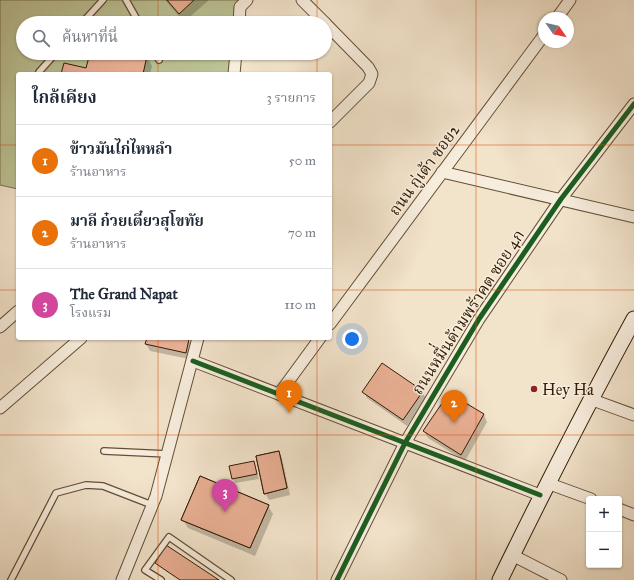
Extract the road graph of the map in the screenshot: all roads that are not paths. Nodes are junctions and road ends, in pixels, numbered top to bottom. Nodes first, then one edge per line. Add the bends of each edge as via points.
1 (103, 0) edge
2 (126, 0) edge
3 (247, 0) edge
4 (302, 0) edge
5 (570, 0) edge
6 (561, 12) edge
7 (88, 16) edge
8 (135, 16) edge
9 (239, 16) edge
10 (318, 16) edge
11 (332, 30) edge
12 (538, 43) edge
13 (50, 60) edge
14 (235, 60) edge
15 (39, 72) dead end
16 (234, 72) edge
17 (634, 104) edge
18 (332, 120) edge
19 (442, 172) junction
20 (561, 200) junction
21 (634, 217) edge
22 (16, 313) edge
23 (634, 319) edge
24 (332, 321) edge
25 (0, 327) edge
26 (79, 340) edge
27 (198, 340) edge
28 (319, 340) edge
29 (193, 361) junction
30 (279, 394) junction
31 (590, 399) junction
32 (0, 408) edge
33 (634, 415) edge
34 (405, 443) junction
35 (104, 451) dead end
36 (168, 454) junction
37 (544, 489) junction
38 (586, 498) edge
39 (152, 505) junction
40 (622, 511) edge
41 (634, 515) edge
42 (512, 556) junction
43 (11, 580) edge
44 (122, 580) edge
45 (161, 580) edge
46 (231, 580) edge
47 (337, 580) edge
48 (500, 580) edge
49 (561, 580) edge

1 - 7 lane
2 - 8 lane
3 - 9 street via 240,7
4 - 10 street
5 - 6 street
11 - 18 street via 372,74 369,83
12 - 19 street, ถนน กู่เต้า ซอย2
13 - 15 lane
14 - 16 street
17 - 20 street, ถนนหมื่่นด้ามพร้าคต ซอย 4ก
19 - 20 street
19 - 24 street, ถนน กู่เต้า ซอย2
20 - 21 street
20 - 34 street, ถนนหมื่่นด้ามพร้าคต ซอย 4ก via 479,319
22 - 25 street
23 - 31 street
26 - 32 street
27 - 29 street
28 - 30 street
29 - 30 street
29 - 36 street
30 - 34 street
31 - 33 street
31 - 37 street
34 - 37 street
34 - 47 street, ถนนหมื่่นด้ามพร้าคต ซอย 4ก
35 - 36 lane
36 - 39 street
37 - 38 street
37 - 42 street
39 - 43 lane via 103,486 86,485 56,493
39 - 44 street
40 - 41 street
42 - 48 street
42 - 49 street
45 - 46 lane via 145,570 169,537

